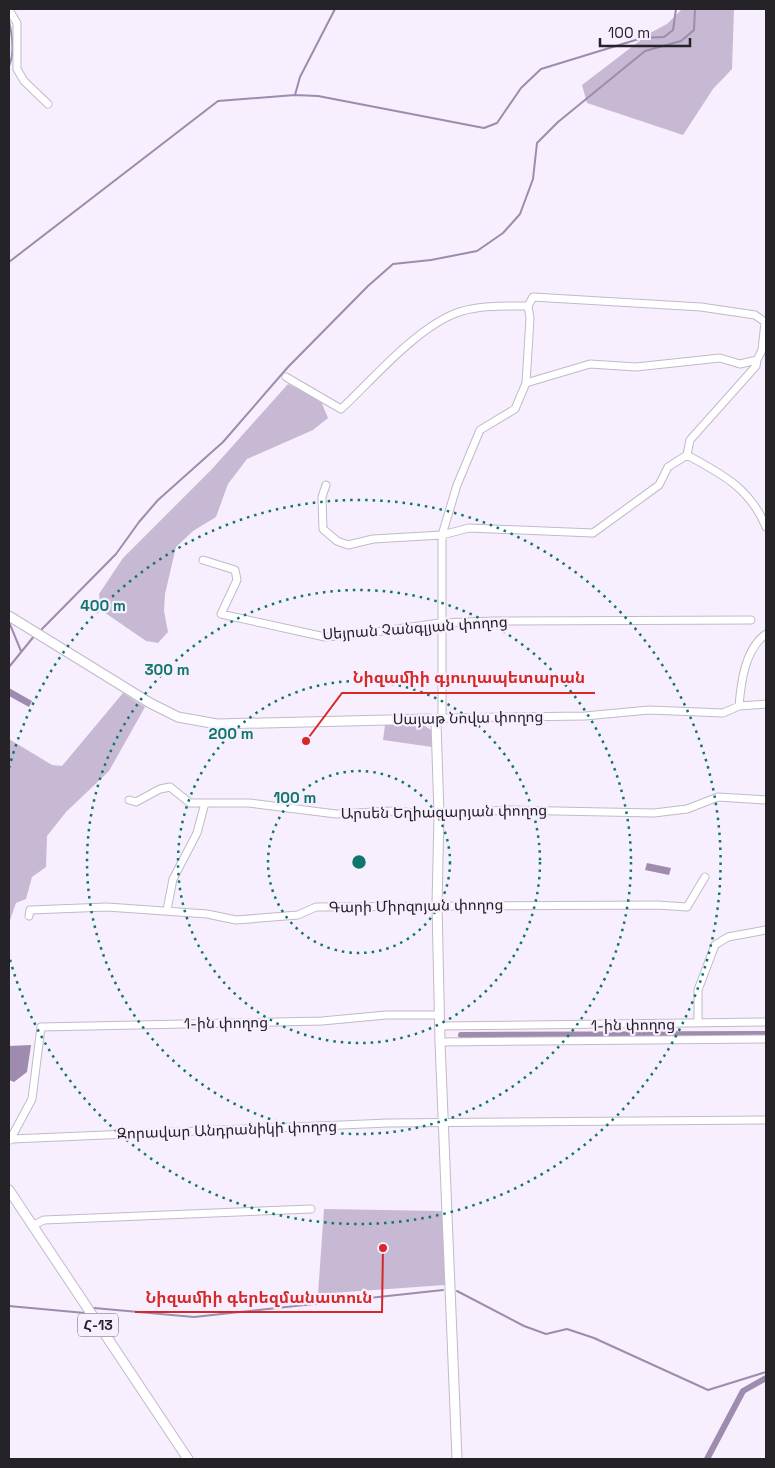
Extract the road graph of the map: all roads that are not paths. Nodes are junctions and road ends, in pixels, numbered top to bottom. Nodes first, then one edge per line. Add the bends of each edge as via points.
1 (9, 10) edge
2 (48, 104) dead end
3 (528, 306) junction
4 (757, 360) junction
5 (286, 377) dead end
6 (526, 382) junction
7 (687, 455) junction
8 (326, 485) dead end
9 (766, 527) edge
10 (442, 536) junction
11 (203, 560) dead end
12 (11, 618) edge
13 (751, 620) dead end
14 (440, 624) junction
15 (766, 634) edge
16 (766, 704) edge
17 (739, 706) junction
18 (439, 719) junction
19 (129, 800) dead end
20 (766, 800) edge
21 (205, 803) junction
22 (439, 815) junction
23 (705, 877) dead end
24 (437, 905) junction
25 (167, 910) junction
26 (29, 916) dead end
27 (766, 930) edge
28 (439, 1015) junction
29 (766, 1022) edge
30 (698, 1024) junction
31 (608, 1025) junction
32 (439, 1026) junction
33 (609, 1040) junction
34 (766, 1040) edge
35 (440, 1042) junction
36 (766, 1120) edge
37 (442, 1122) junction
38 (10, 1140) edge
39 (9, 1190) edge
40 (311, 1209) dead end
41 (32, 1226) junction
42 (188, 1459) edge
43 (457, 1459) edge

1 - 2 street via 17,23 17,69 24,81
3 - 4 street via 533,298 701,307 755,315 766,322 762,350
3 - 5 street via 480,308 459,312 440,321 419,336 341,409
3 - 6 street
4 - 6 street via 740,364 720,358 636,367 590,364
4 - 7 street via 756,366 690,440
6 - 10 street via 515,409 480,430 456,485
7 - 9 street via 723,475 747,494
7 - 10 street via 668,467 659,485 594,533 469,528
8 - 10 street via 322,497 323,529 337,541 348,545 373,539
10 - 14 street
11 - 14 street, Սեյրան Չանգլյան փողոց via 235,570 237,580 222,614 324,637
12 - 18 main road, Սայաթ Նովա փողոց via 178,718 217,724
13 - 14 street, Սեյրան Չանգլյան փողոց
14 - 18 street
15 - 17 street via 751,653
16 - 17 street, Սայաթ Նովա փողոց
17 - 18 street, Սայաթ Նովա փողոց via 723,713 649,710 585,716
18 - 22 main road
19 - 21 street, Արսեն Եղիազարյան փողոց via 136,802 170,787 190,803
20 - 22 street, Արսեն Եղիազարյան փողոց via 718,797 687,809 654,813 506,810
21 - 22 street, Արսեն Եղիազարյան փողոց via 249,803 336,814 393,811
21 - 25 street via 196,833 173,879
22 - 24 main road
23 - 24 street, Գարի Միրզոյան փողոց via 687,907
24 - 25 street, Գարի Միրզոյան փողոց via 316,907 298,915 236,920
24 - 28 main road
25 - 26 street, Գարի Միրզոյան փողոց via 51,908 30,910
27 - 30 street via 728,937 715,945 698,990
28 - 32 main road
28 - 38 street, 1-ին փողոց via 386,1015 322,1021 41,1026 32,1099
29 - 30 street, 1-ին փողոց
30 - 31 street, 1-ին փողոց
31 - 32 street, 1-ին փողոց
31 - 33 street
32 - 35 main road
33 - 34 street
33 - 35 street
35 - 37 main road
36 - 37 street, Զորավար Անդրանիկի փողոց
37 - 38 street, Զորավար Անդրանիկի փողոց
37 - 43 main road
39 - 41 main road, Հ-13
40 - 41 street via 44,1220
41 - 42 main road, Հ-13

